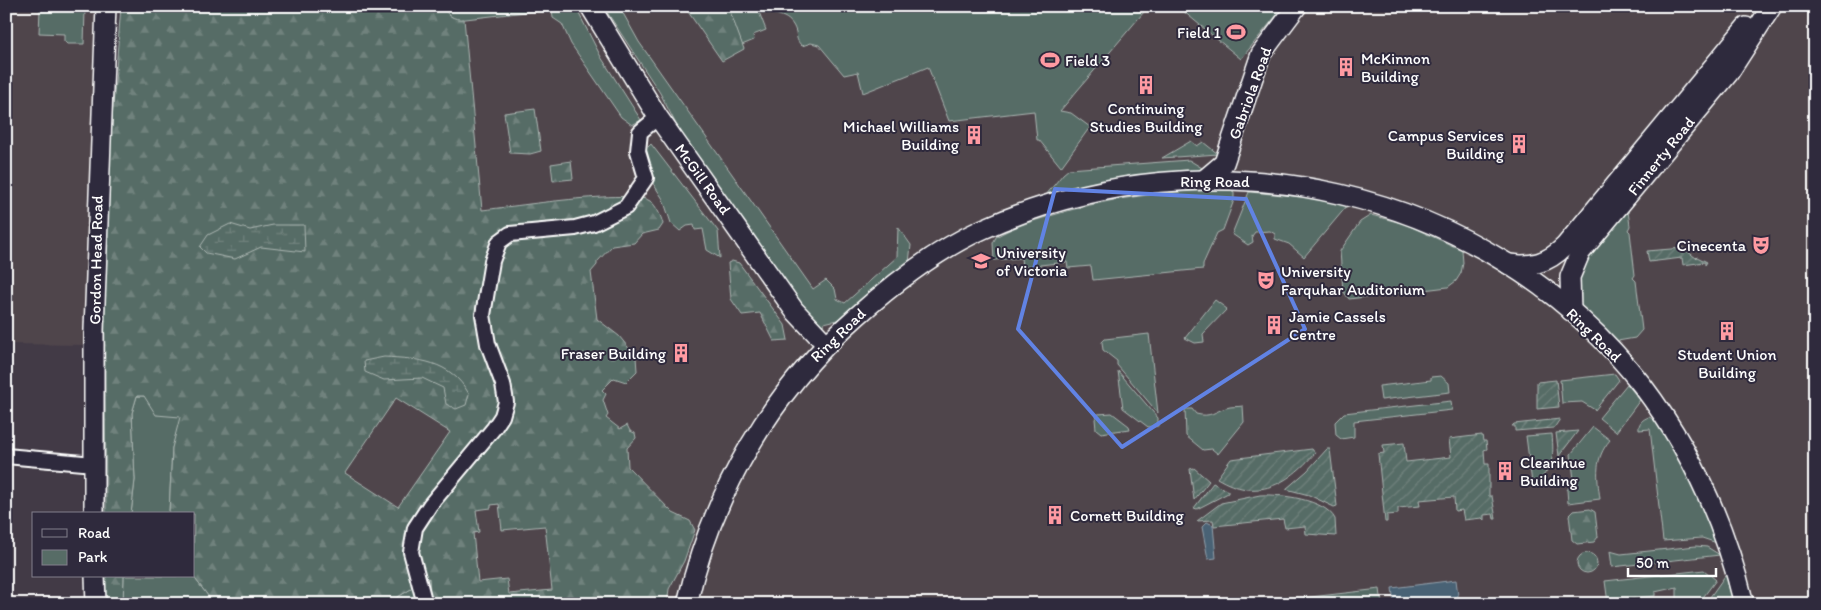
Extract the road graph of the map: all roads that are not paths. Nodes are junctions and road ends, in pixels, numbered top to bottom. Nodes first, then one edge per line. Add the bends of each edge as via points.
1 (106, 6) edge
2 (590, 6) edge
3 (1297, 6) edge
4 (1760, 6) edge
5 (1772, 6) edge
6 (658, 117) junction
7 (1205, 178) junction
8 (1507, 264) junction
9 (1571, 311) junction
10 (826, 344) junction
11 (6, 456) edge
12 (94, 464) junction
13 (94, 512) edge
14 (95, 578) edge
15 (96, 604) edge
16 (425, 604) edge
17 (687, 604) edge
18 (1744, 604) edge

1 - 12 street, Gordon Head Road via 98,188
2 - 6 street, McGill Road
3 - 7 street, Gabriola Road via 1261,54 1224,163
4 - 8 street, Finnerty Road via 1727,52 1566,246 1542,263
5 - 9 street, Finnerty Road via 1728,74 1580,253 1570,277
6 - 10 street, McGill Road via 794,310
6 - 16 street via 640,132 638,151 646,178 626,207 594,223 510,234 499,242 492,261 483,314 484,330 506,402 494,428 415,528 411,552
7 - 8 street, Ring Road via 1284,183 1370,201 1422,220
7 - 10 street, Ring Road via 1110,189 1047,206 984,229 928,260 881,295
8 - 9 street, Ring Road
9 - 18 street, Ring Road via 1635,378 1694,465 1718,517
10 - 17 street, Ring Road via 773,408 737,467 705,540
11 - 12 street
12 - 13 street, Gordon Head Road
14 - 15 street

